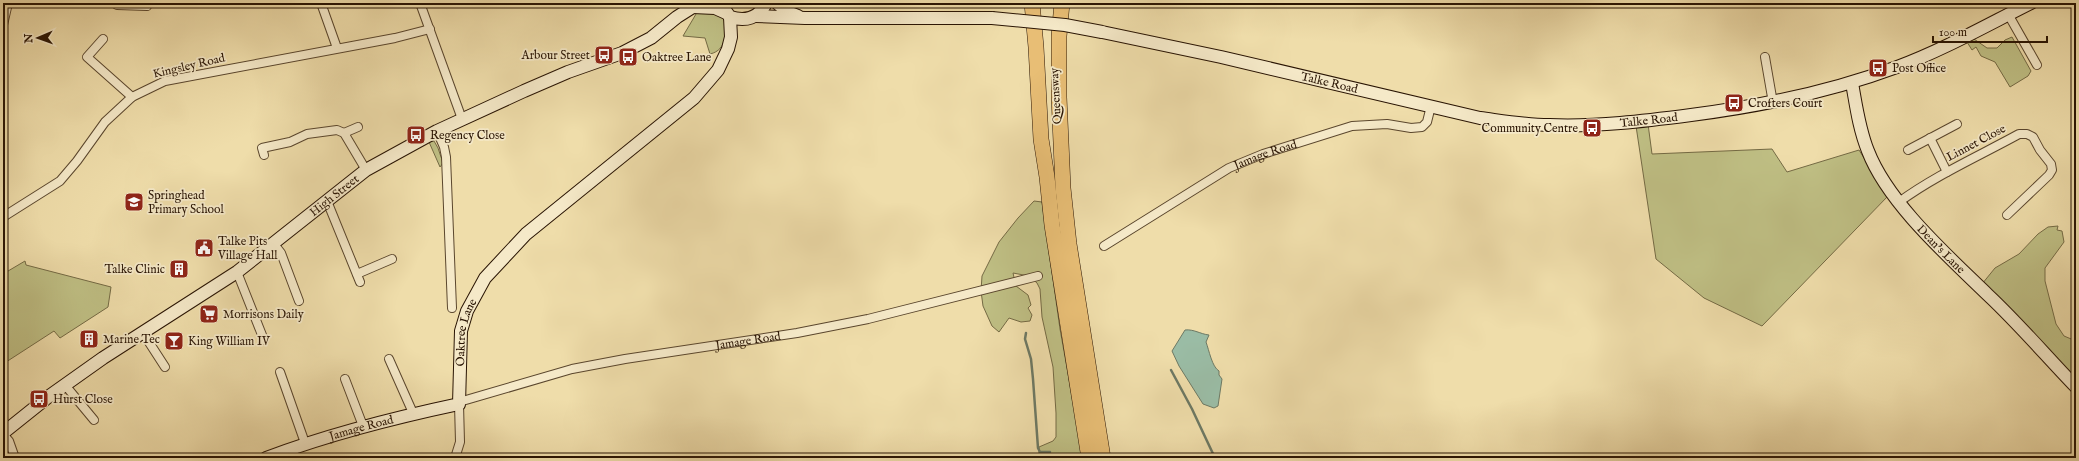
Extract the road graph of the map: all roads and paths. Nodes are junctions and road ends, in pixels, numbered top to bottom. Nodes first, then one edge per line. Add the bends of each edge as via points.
1 (8, 3) edge
2 (117, 3) edge
3 (321, 3) edge
4 (420, 3) edge
5 (766, 3) edge
6 (777, 3) edge
7 (1032, 3) edge
8 (1041, 3) edge
9 (1054, 3) edge
10 (1062, 3) edge
11 (2031, 3) edge
12 (696, 5) edge
13 (147, 6) dead end
14 (2011, 9) edge
15 (725, 11) edge
16 (752, 18) junction
17 (805, 18) junction
18 (3, 25) edge
19 (430, 29) junction
20 (731, 37) junction
21 (104, 40) dead end
22 (336, 48) junction
23 (1764, 57) dead end
24 (2033, 62) dead end
25 (1852, 83) junction
26 (132, 97) junction
27 (1773, 103) junction
28 (1431, 106) junction
29 (462, 119) junction
30 (1957, 124) dead end
31 (358, 127) dead end
32 (437, 130) junction
33 (344, 132) junction
34 (1930, 138) junction
35 (1908, 150) dead end
36 (264, 155) dead end
37 (366, 170) junction
38 (1947, 172) junction
39 (1047, 177) junction
40 (1063, 188) junction
41 (327, 201) junction
42 (1899, 202) junction
43 (2008, 215) dead end
44 (3, 217) edge
45 (274, 244) junction
46 (1104, 246) dead end
47 (392, 259) dead end
48 (237, 272) junction
49 (1038, 276) dead end
50 (299, 301) dead end
51 (452, 308) dead end
52 (143, 333) junction
53 (264, 340) dead end
54 (389, 359) dead end
55 (166, 367) dead end
56 (280, 372) dead end
57 (345, 379) dead end
58 (65, 385) junction
59 (2076, 388) edge
60 (459, 403) junction
61 (413, 413) junction
62 (94, 420) dead end
63 (363, 426) junction
64 (3, 433) edge
65 (305, 443) junction
66 (15, 458) edge
67 (266, 458) edge
68 (455, 458) edge
69 (1089, 458) edge
70 (1103, 458) edge

1 - 18 street
2 - 13 street
3 - 22 street
4 - 19 street
5 - 16 street, Oaktree Lane
6 - 17 street, Talke Road via 788,12
7 - 39 highway via 1041,139
8 - 39 highway, Queensway
9 - 40 highway, Queensway via 1056,96
10 - 40 highway via 1059,97
11 - 14 street, Talke Road
12 - 15 street, High Street
12 - 29 street, High Street via 651,38 622,53 568,72
14 - 24 street
14 - 25 street, Talke Road via 1996,21 1898,66
15 - 16 street, Talke Road
15 - 20 street, Oaktree Lane
16 - 17 street, Talke Road
16 - 20 street, Oaktree Lane
17 - 28 street, Talke Road, bridge via 992,18 1065,25 1222,57
19 - 22 street, Kingsley Road
19 - 29 street
20 - 60 street, Oaktree Lane via 718,70 694,98 526,234 486,278 467,311 461,331
21 - 26 street via 87,56
22 - 26 street, Kingsley Road via 165,81
23 - 27 street
25 - 27 street, Talke Road
25 - 42 street, Dean's Lane via 1867,151 1880,177
26 - 44 street, Kingsley Road via 105,122 60,181
27 - 28 street, Talke Road via 1669,118 1557,125 1523,124 1480,118
28 - 46 street, Jamage Road via 1427,122 1422,127 1387,124 1352,126 1263,154 1229,168
29 - 32 street, High Street
30 - 34 street
31 - 33 street
32 - 37 street, High Street
32 - 51 street via 446,157
33 - 36 street via 334,130 308,134 290,142 262,148
33 - 37 street
34 - 35 street
34 - 38 street
37 - 41 street, High Street
38 - 42 street, Linnet Close
38 - 43 street, Linnet Close via 2019,134 2030,135 2051,164 2051,173
39 - 69 highway via 1052,225
40 - 70 highway via 1069,244
41 - 45 street, High Street
41 - 47 street via 358,278
42 - 59 street, Dean's Lane via 1958,267
45 - 48 street, High Street
45 - 50 street via 281,253
48 - 52 street, High Street
48 - 53 street
49 - 60 street, Jamage Road via 868,319 572,369
52 - 55 street
52 - 58 street, High Street
54 - 61 street
56 - 65 street
57 - 63 street
58 - 62 street
58 - 64 street, High Street
60 - 61 street, Jamage Road
60 - 68 street via 460,442
61 - 63 street, Jamage Road
63 - 65 street, Jamage Road
64 - 66 street
65 - 67 street, Jamage Road

